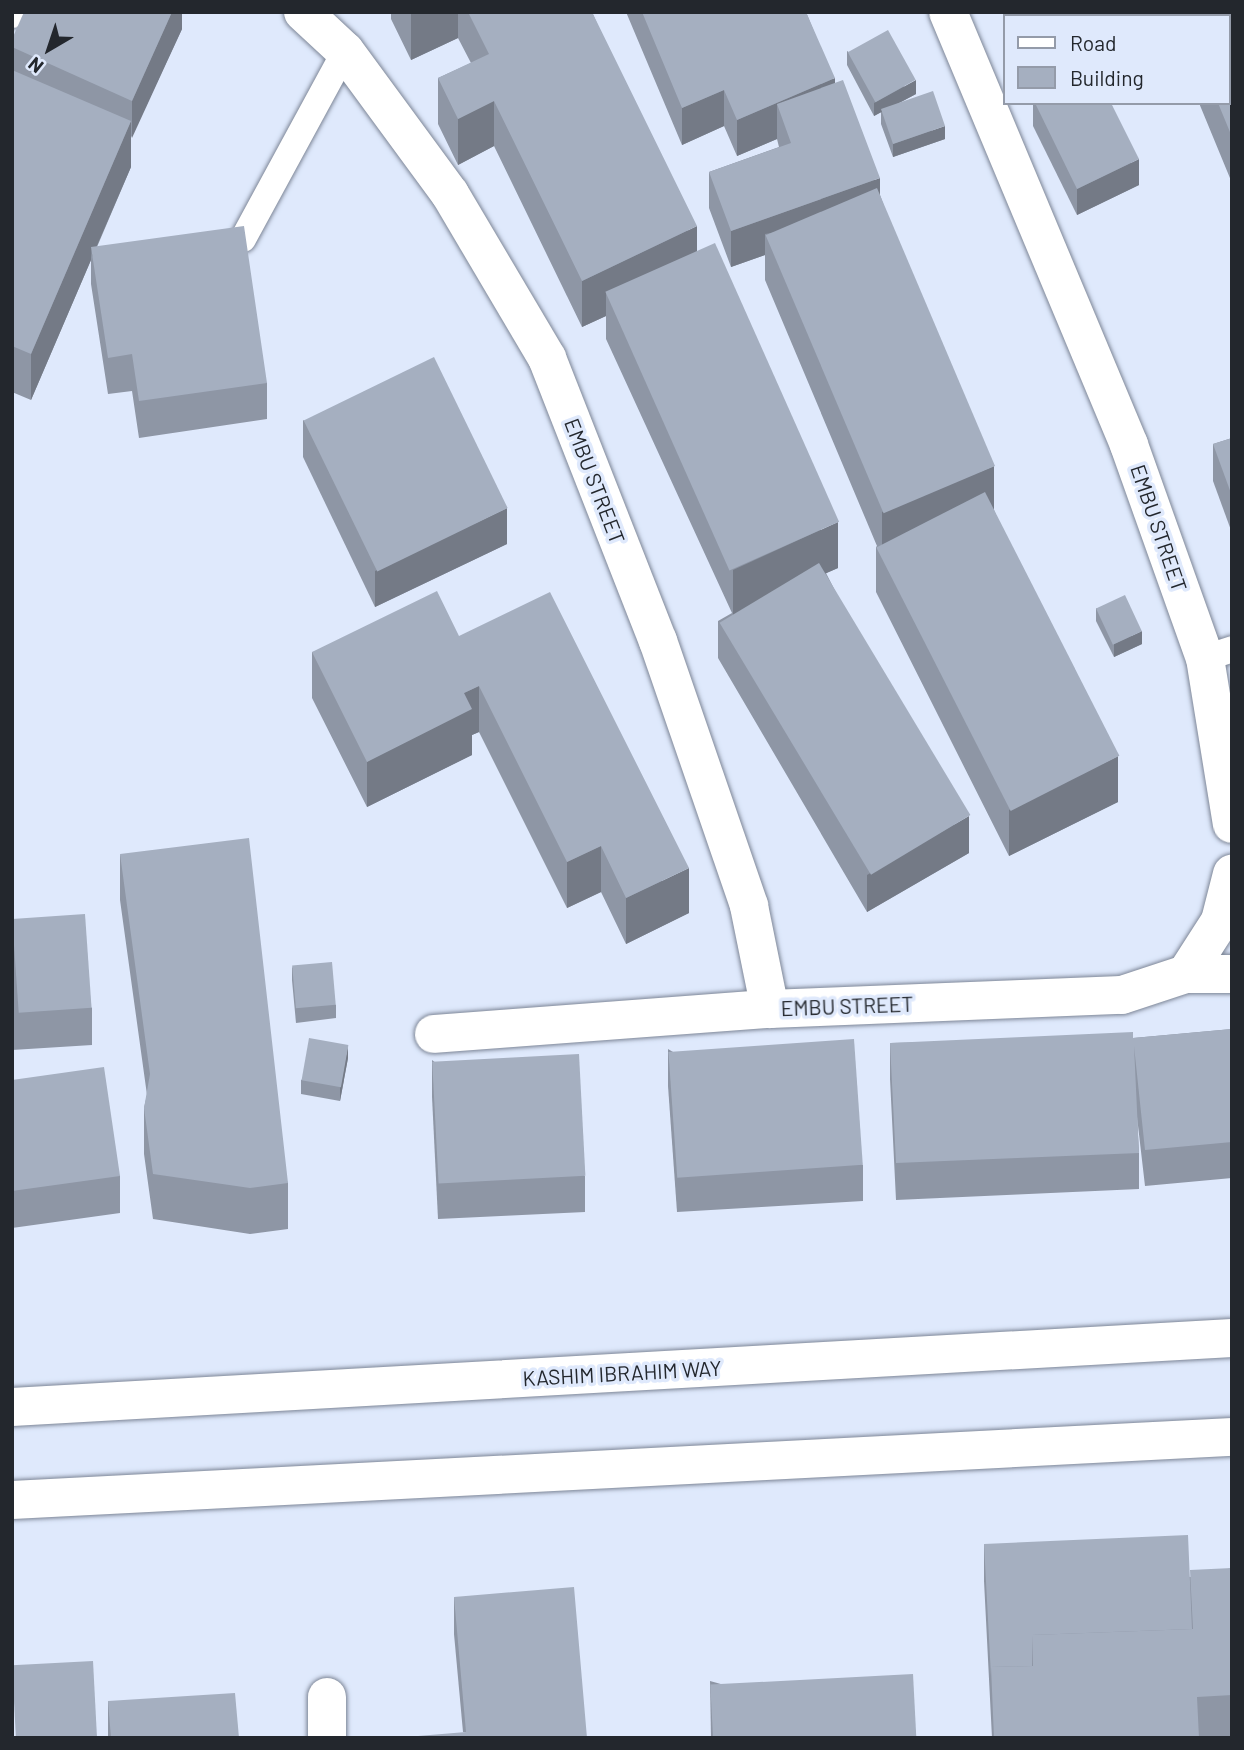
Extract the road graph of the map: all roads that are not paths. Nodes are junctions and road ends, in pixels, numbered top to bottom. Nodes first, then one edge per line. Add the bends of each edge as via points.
1 (303, 12) edge
2 (948, 12) edge
3 (345, 51) junction
4 (243, 239) edge
5 (1218, 654) edge
6 (1232, 824) edge
7 (1232, 874) edge
8 (1232, 974) edge
9 (1186, 975) junction
10 (770, 1009) junction
11 (434, 1034) dead end
12 (1232, 1338) edge
13 (12, 1407) edge
14 (1232, 1437) edge
15 (12, 1500) edge
16 (327, 1698) dead end
17 (327, 1738) edge

1 - 3 street, EMBU STREET
2 - 5 street, EMBU STREET
3 - 4 lane
3 - 10 street, EMBU STREET via 450,194 547,358 658,641 749,906
5 - 6 street, EMBU STREET
7 - 9 street via 1220,921
8 - 9 street, EMBU STREET
9 - 10 street, EMBU STREET via 1122,995
10 - 11 street, EMBU STREET
12 - 13 street, KASHIM IBRAHIM WAY
14 - 15 street
16 - 17 street

